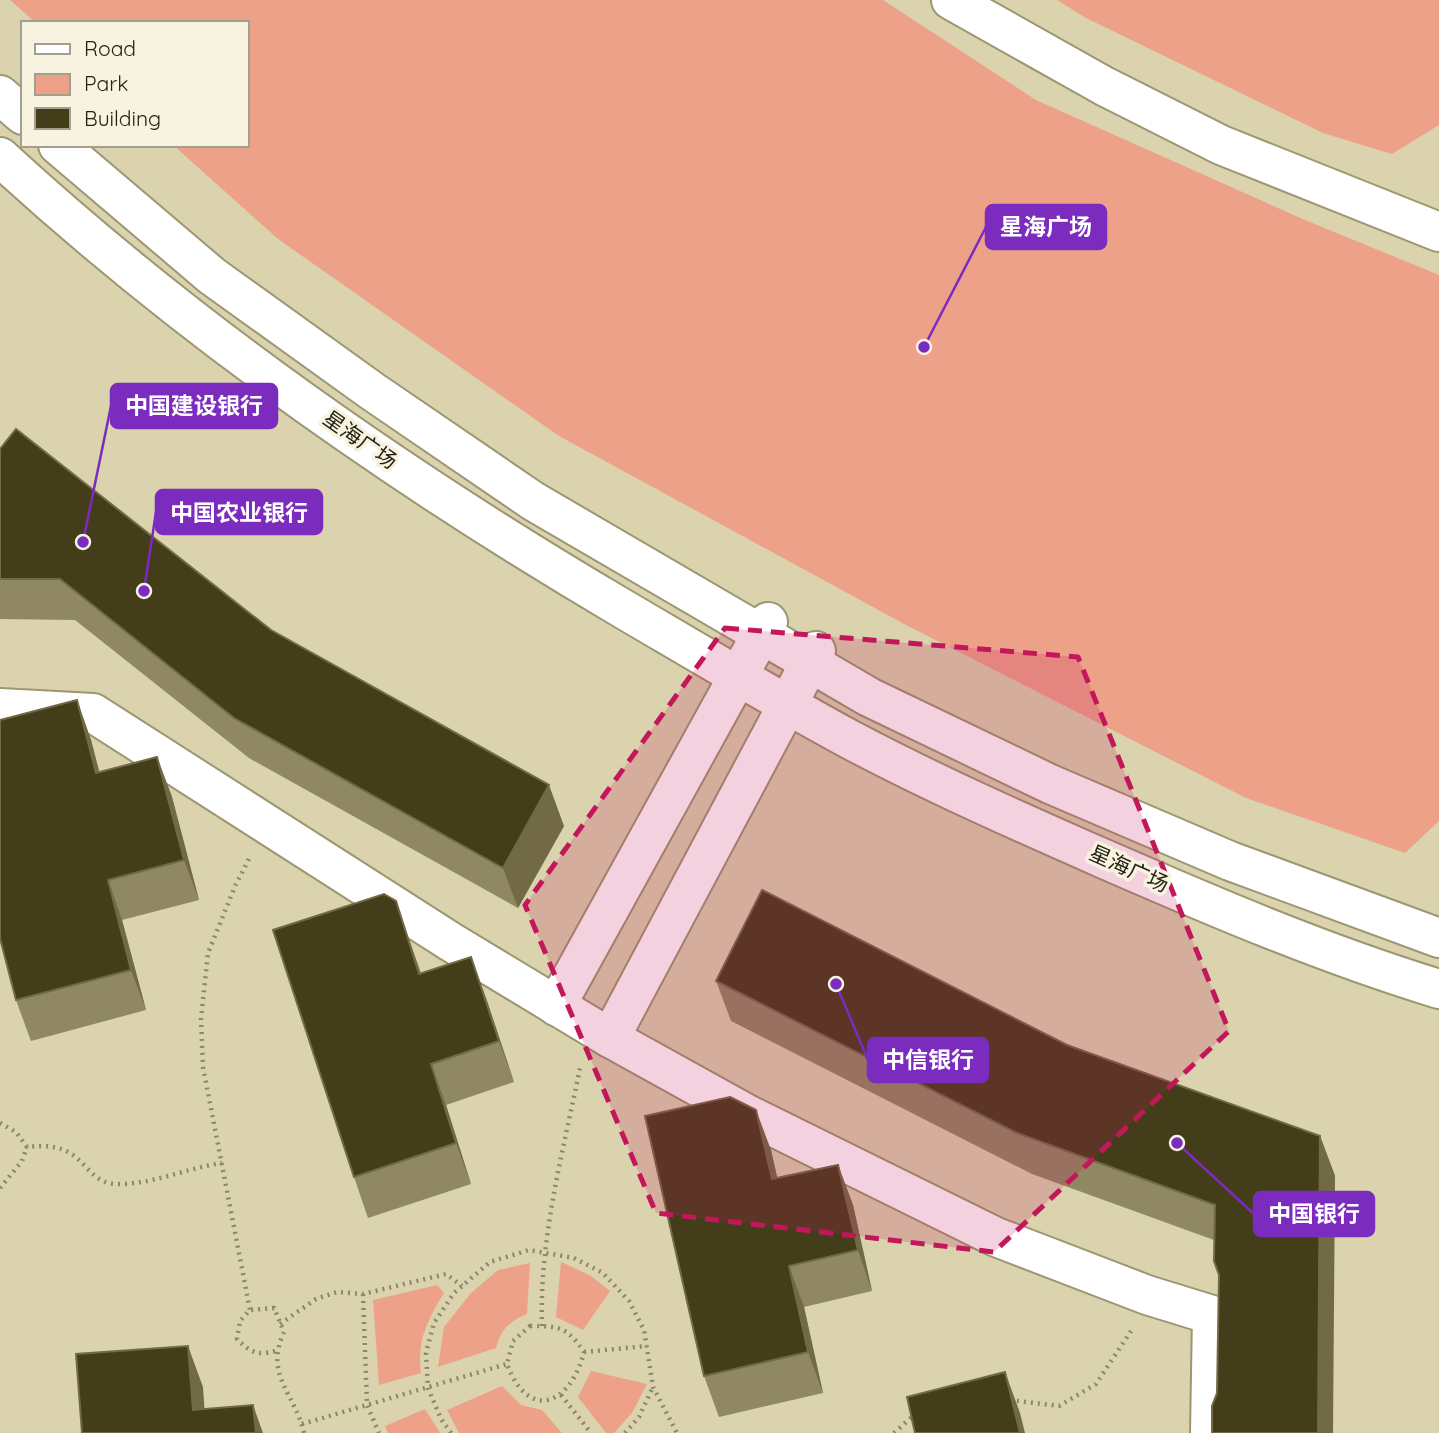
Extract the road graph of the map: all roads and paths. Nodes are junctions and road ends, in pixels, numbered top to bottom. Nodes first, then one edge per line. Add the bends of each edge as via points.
1 (951, 0) edge
2 (0, 95) edge
3 (21, 113) edge
4 (60, 147) edge
5 (0, 158) edge
6 (1439, 232) edge
7 (764, 628) junction
8 (813, 657) junction
9 (738, 676) junction
10 (788, 704) junction
11 (0, 708) edge
12 (268, 826) junction
13 (1439, 938) edge
14 (1439, 989) edge
15 (585, 1023) junction
16 (0, 1123) edge
17 (27, 1147) junction
18 (222, 1163) junction
19 (0, 1188) edge
20 (546, 1251) junction
21 (462, 1286) junction
22 (363, 1294) junction
23 (1147, 1295) junction
24 (250, 1310) junction
25 (280, 1324) junction
26 (542, 1326) junction
27 (647, 1346) junction
28 (275, 1351) junction
29 (584, 1352) junction
30 (507, 1364) junction
31 (653, 1387) junction
32 (428, 1388) junction
33 (560, 1395) junction
34 (999, 1397) edge
35 (368, 1405) junction
36 (925, 1410) edge
37 (302, 1424) junction
38 (304, 1433) edge
39 (379, 1433) edge
40 (451, 1433) edge
41 (590, 1433) edge
42 (625, 1433) edge
43 (677, 1433) edge
44 (894, 1433) edge
45 (1210, 1433) edge

1 - 6 main road via 1221,145
2 - 3 main road
4 - 7 main road via 212,276 372,391 533,501
5 - 9 main road, 星海广场 via 185,313 346,432 511,543
7 - 8 main road
7 - 9 main road
8 - 10 main road
8 - 13 main road via 869,697 1063,789 1230,861
9 - 10 main road, 星海广场
9 - 15 main road
10 - 14 main road, 星海广场 via 853,741 1196,899
10 - 15 main road
11 - 12 main road via 93,713
12 - 15 main road
12 - 18 path via 236,884 208,953 201,1019 203,1067
15 - 20 path
15 - 23 main road via 749,1115 996,1237
16 - 17 path via 16,1132
17 - 18 path via 62,1147 94,1175 114,1184
17 - 19 path via 22,1161
18 - 24 path
20 - 21 path via 529,1250 490,1262
20 - 26 path
20 - 27 path via 574,1258 603,1273 629,1301
21 - 22 path via 446,1274
21 - 32 path via 434,1323 425,1353
22 - 25 path via 337,1292 316,1299
22 - 35 path
23 - 34 path via 1126,1342 1096,1384 1059,1406
23 - 45 main road via 1212,1315
24 - 25 path via 274,1308
24 - 28 path via 240,1321 237,1339 261,1355
25 - 28 path via 284,1332
26 - 29 path via 571,1333
26 - 30 path via 530,1326 513,1341
27 - 29 path
27 - 31 path
28 - 37 path via 288,1397
29 - 33 path via 578,1376
30 - 32 path
30 - 33 path via 523,1393 538,1400
31 - 42 path via 639,1417
31 - 43 path
32 - 35 path
32 - 40 path
33 - 41 path
35 - 37 path
35 - 39 path
36 - 44 path
37 - 38 path

